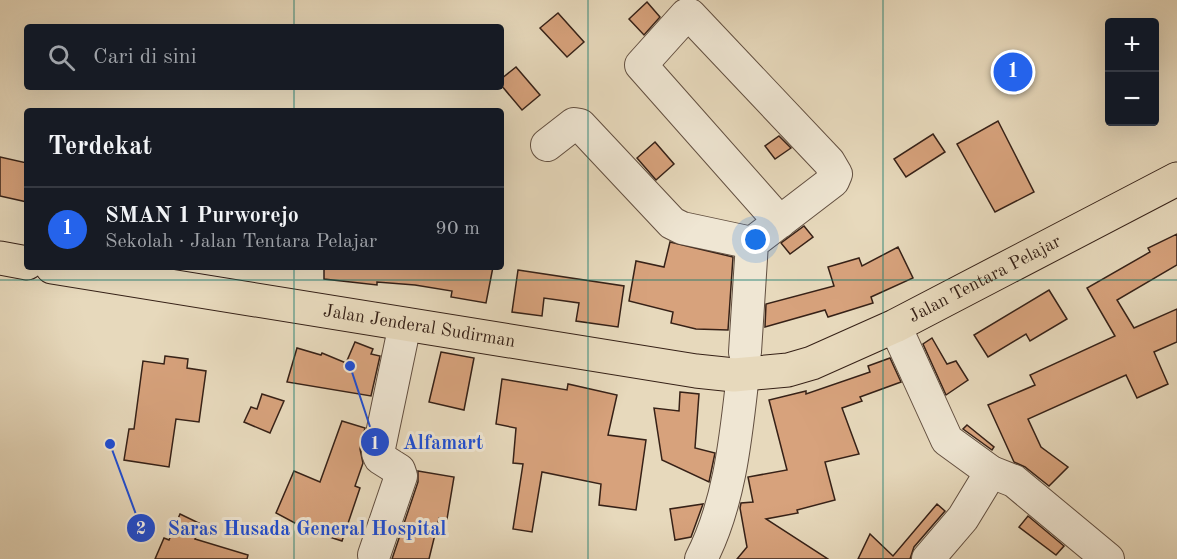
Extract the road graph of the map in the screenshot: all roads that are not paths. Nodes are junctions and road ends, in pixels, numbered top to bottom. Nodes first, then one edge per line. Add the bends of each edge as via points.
1 (547, 145) dead end
2 (1177, 155) edge
3 (1177, 179) edge
4 (780, 222) junction
5 (752, 243) junction
6 (77, 270) edge
7 (192, 270) edge
8 (292, 296) junction
9 (405, 324) junction
10 (895, 326) junction
11 (789, 359) junction
12 (745, 363) junction
13 (991, 472) junction
14 (713, 554) edge
15 (1092, 554) edge
16 (374, 555) dead end
17 (928, 559) edge

1 - 5 street via 574,124 580,125 672,223
2 - 11 main road, Jalan Tentara Pelajar
3 - 10 main road, Jalan Tentara Pelajar
4 - 4 street via 641,65 686,15 834,171 833,181
4 - 5 street
5 - 12 street
6 - 8 main road, Jalan Jenderal Sudirman
7 - 8 main road, Jalan Jenderal Sudirman
8 - 9 main road, Jalan Jenderal Sudirman
8 - 12 main road, Jalan Jenderal Sudirman via 696,351
9 - 12 main road, Jalan Jenderal Sudirman via 696,372
9 - 16 street via 378,453 401,476
10 - 11 main road, Jalan Tentara Pelajar via 812,363
10 - 13 street via 947,440
11 - 12 main road, Jalan Jenderal Sudirman
12 - 14 street via 735,449
13 - 15 street via 1014,481
13 - 17 street via 963,518

